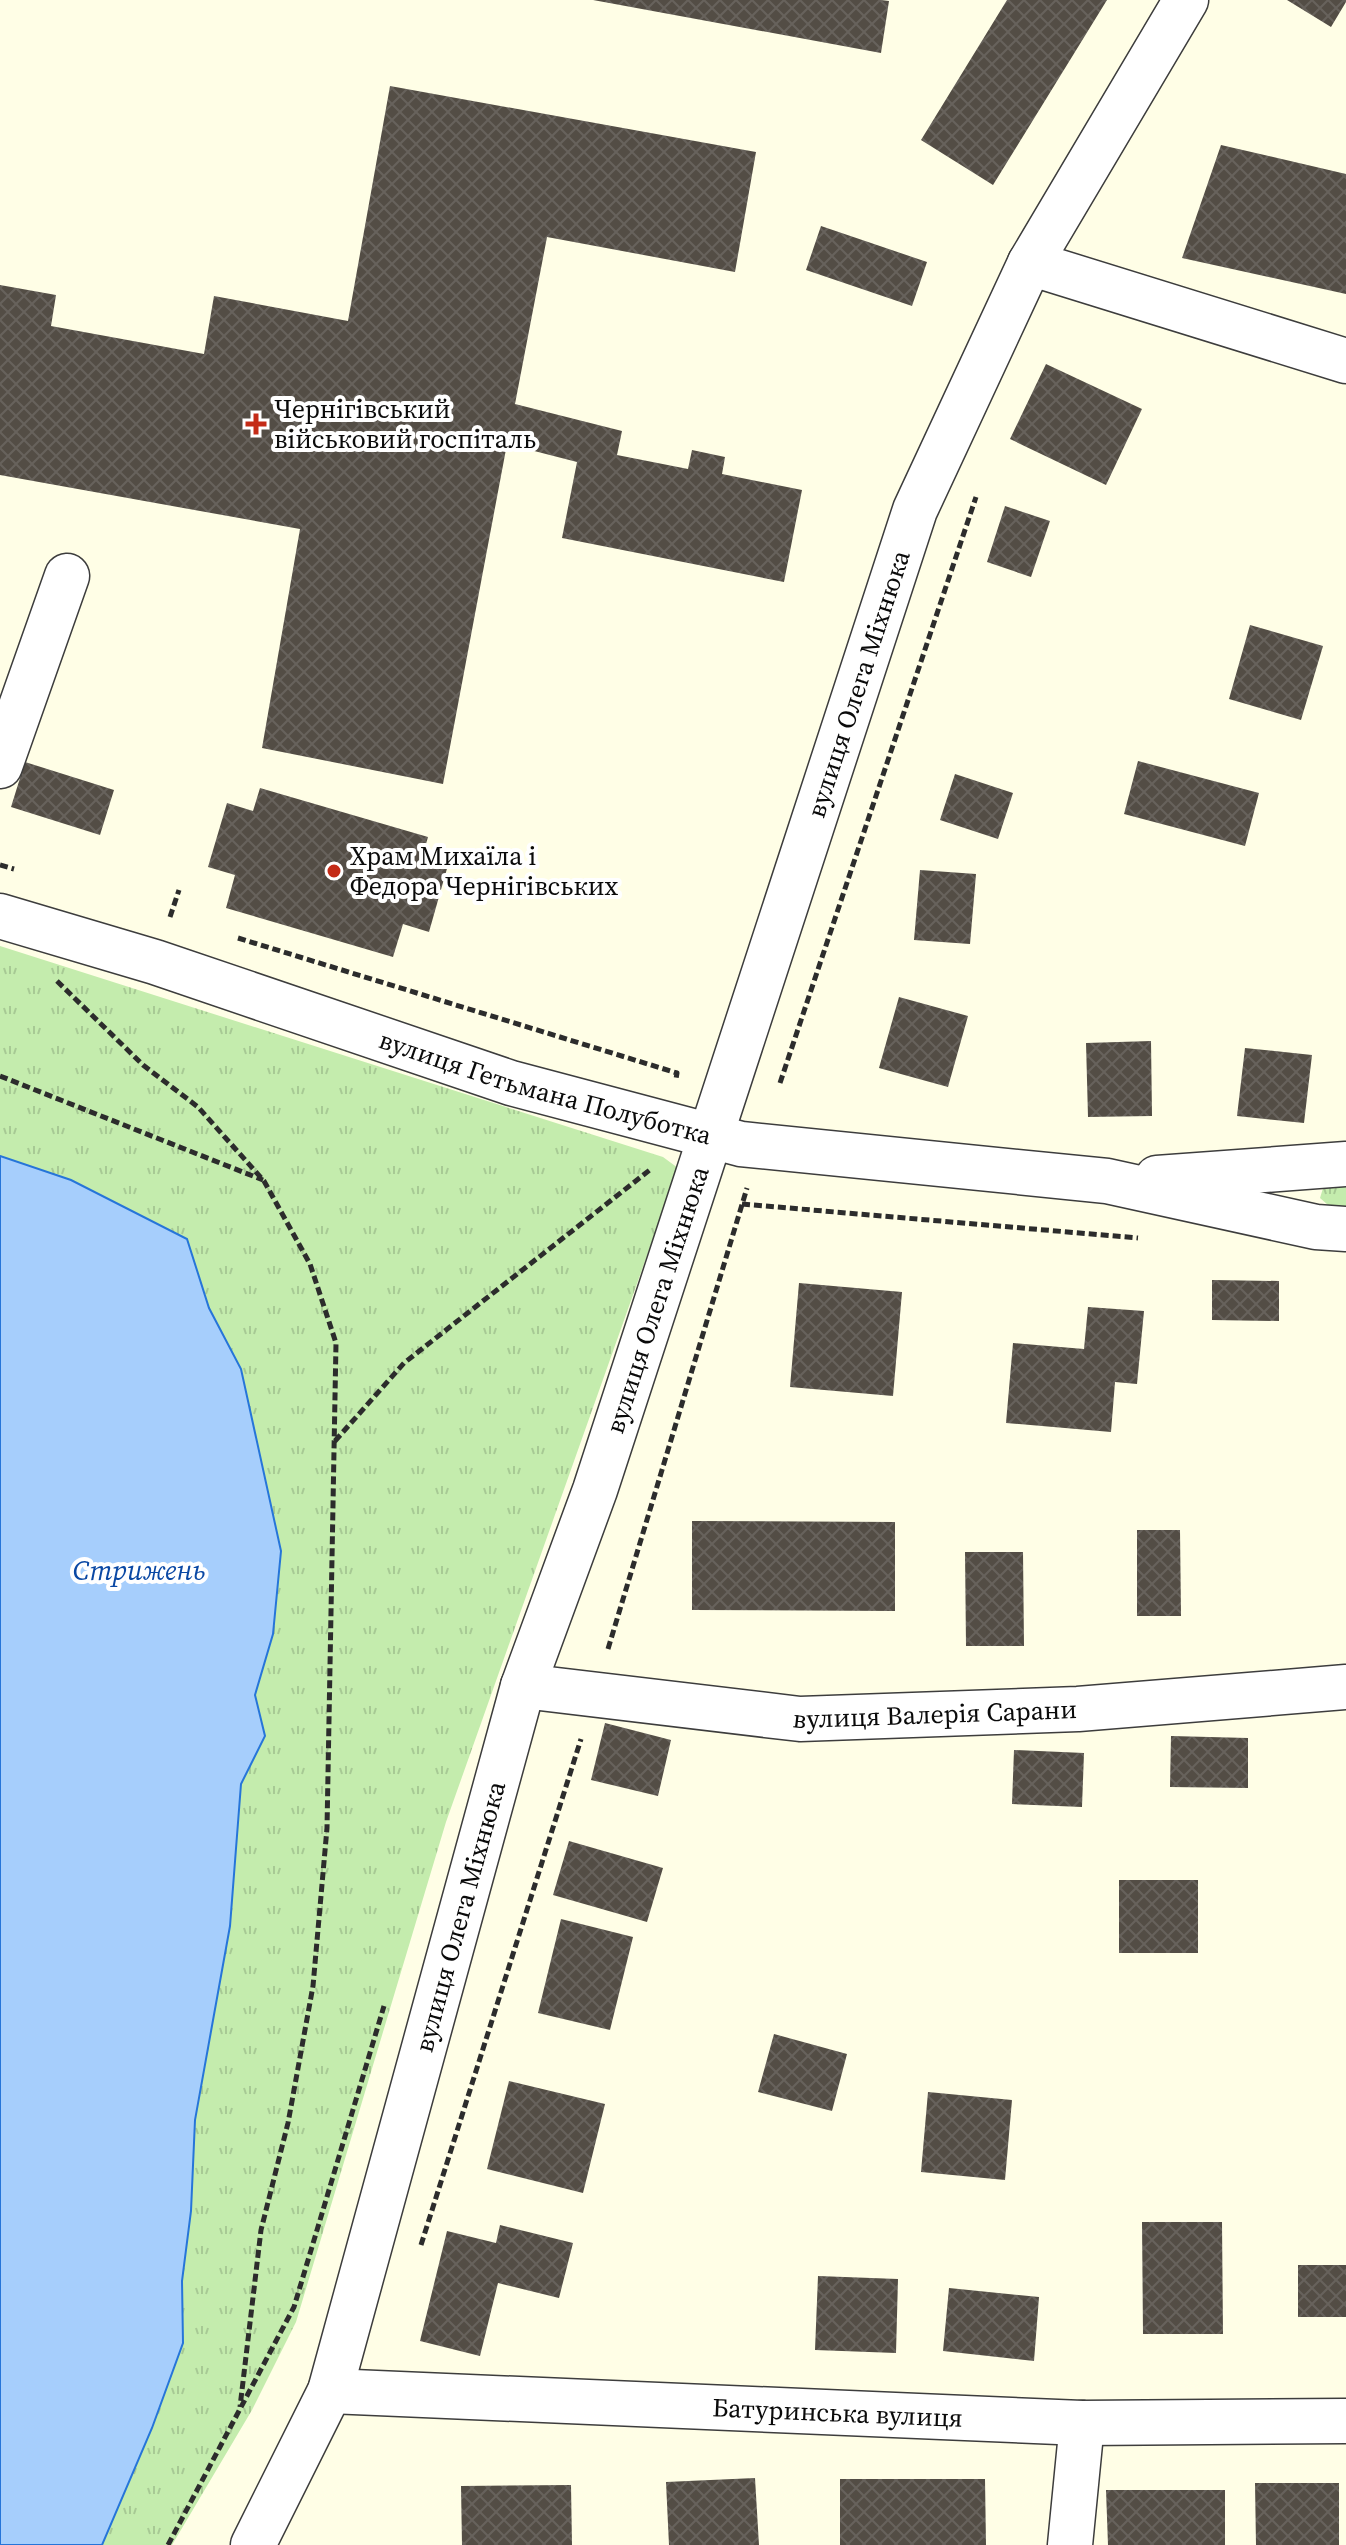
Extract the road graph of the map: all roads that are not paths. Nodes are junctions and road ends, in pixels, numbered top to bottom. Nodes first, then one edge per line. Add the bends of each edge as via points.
1 (1186, 0) edge
2 (1030, 263) junction
3 (1346, 361) edge
4 (67, 576) dead end
5 (0, 766) edge
6 (0, 916) edge
7 (711, 1136) junction
8 (1346, 1164) edge
9 (1107, 1181) junction
10 (1346, 1229) edge
11 (523, 1686) junction
12 (1346, 1687) edge
13 (330, 2391) junction
14 (1346, 2421) edge
15 (1082, 2423) junction
16 (253, 2545) edge
17 (1070, 2545) edge

1 - 2 street, вулиця Олега Міхнюка
2 - 3 street
2 - 7 street, вулиця Олега Міхнюка via 915,510
4 - 5 street
6 - 7 street, вулиця Гетьмана Полуботка via 155,962 511,1083
7 - 9 street, вулиця Гетьмана Полуботка via 759,1147
7 - 11 street, вулиця Олега Міхнюка via 600,1476
8 - 9 street, вулиця Гетьмана Полуботка
9 - 10 street, вулиця Гетьмана Полуботка
11 - 12 street, вулиця Валерія Сарани via 800,1719 1078,1709
11 - 13 street, вулиця Олега Міхнюка
13 - 15 street, Батуринська вулиця
13 - 16 street, вулиця Олега Міхнюка
14 - 15 street, Батуринська вулиця
15 - 17 street

